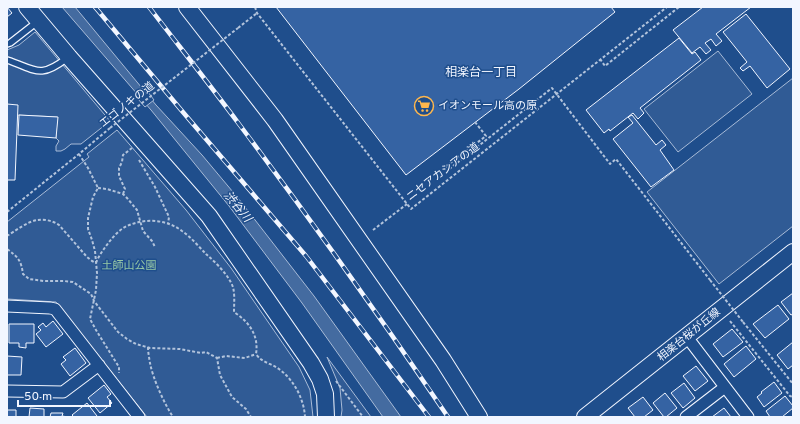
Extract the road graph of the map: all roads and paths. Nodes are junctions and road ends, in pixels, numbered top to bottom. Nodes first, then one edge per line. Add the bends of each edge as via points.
1 (27, 7) edge
2 (187, 7) edge
3 (255, 7) edge
4 (667, 7) edge
5 (679, 7) edge
6 (258, 13) junction
7 (39, 21) junction
8 (7, 44) edge
9 (69, 57) junction
10 (7, 60) edge
11 (600, 60) junction
12 (557, 94) junction
13 (475, 122) dead end
14 (134, 146) dead end
15 (80, 154) junction
16 (138, 158) dead end
17 (98, 188) junction
18 (123, 194) junction
19 (407, 204) junction
20 (7, 212) edge
21 (140, 222) junction
22 (168, 224) junction
23 (373, 230) dead end
24 (7, 236) edge
25 (155, 247) dead end
26 (7, 250) edge
27 (793, 252) edge
28 (96, 263) junction
29 (94, 301) junction
30 (7, 306) edge
31 (730, 321) dead end
32 (687, 337) junction
33 (148, 347) junction
34 (256, 354) junction
35 (217, 358) junction
36 (99, 365) junction
37 (334, 378) dead end
38 (112, 382) junction
39 (793, 384) edge
40 (725, 387) junction
41 (7, 391) edge
42 (793, 397) edge
43 (140, 417) edge
44 (173, 417) edge
45 (250, 417) edge
46 (305, 417) edge
47 (326, 417) edge
48 (363, 417) edge
49 (479, 417) edge
50 (585, 417) edge
51 (686, 417) edge
52 (748, 417) edge

1 - 7 street
2 - 49 street via 275,120
3 - 6 path, ニセアカシアの道
4 - 11 path, ニセアカシアの道
5 - 11 path via 605,66
6 - 15 path, エゴノキの道, bridge
6 - 19 path, ニセアカシアの道
7 - 8 lane
7 - 9 street
9 - 10 lane via 56,67 42,71 35,71
9 - 47 street via 209,216 320,378 325,394
11 - 12 path, ニセアカシアの道
12 - 13 path via 552,88 448,170 445,167 486,136
12 - 19 path, ニセアカシアの道 via 410,209
12 - 39 path, bridge via 610,164 616,159
14 - 18 path via 123,155 119,168 119,176 125,189
15 - 17 path
15 - 20 path, エゴノキの道
16 - 22 path via 161,199 169,217
17 - 18 path
17 - 28 path via 88,218
18 - 21 path via 137,210
19 - 23 path
21 - 22 path via 159,221
21 - 25 path via 143,232
21 - 28 path via 126,226 118,232
22 - 34 path via 182,231 228,277 233,288 234,312 242,317 254,333
24 - 28 path via 38,220 53,221
26 - 29 path via 18,258 23,274 29,279 73,282 91,294
27 - 32 street, 相楽台桜が丘線
28 - 29 path
29 - 33 path via 118,332 136,344
29 - 38 path via 90,319 119,367 120,372
30 - 36 street via 55,309
31 - 42 path
32 - 40 street
32 - 50 street, 相楽台桜が丘線
33 - 35 path via 206,352
33 - 44 path via 155,380
34 - 35 path via 245,358
34 - 46 path via 279,368 296,387
35 - 45 path via 220,375 228,391 246,409
36 - 38 street
36 - 41 street via 63,392
37 - 48 path
38 - 43 street
40 - 51 street
40 - 52 street

